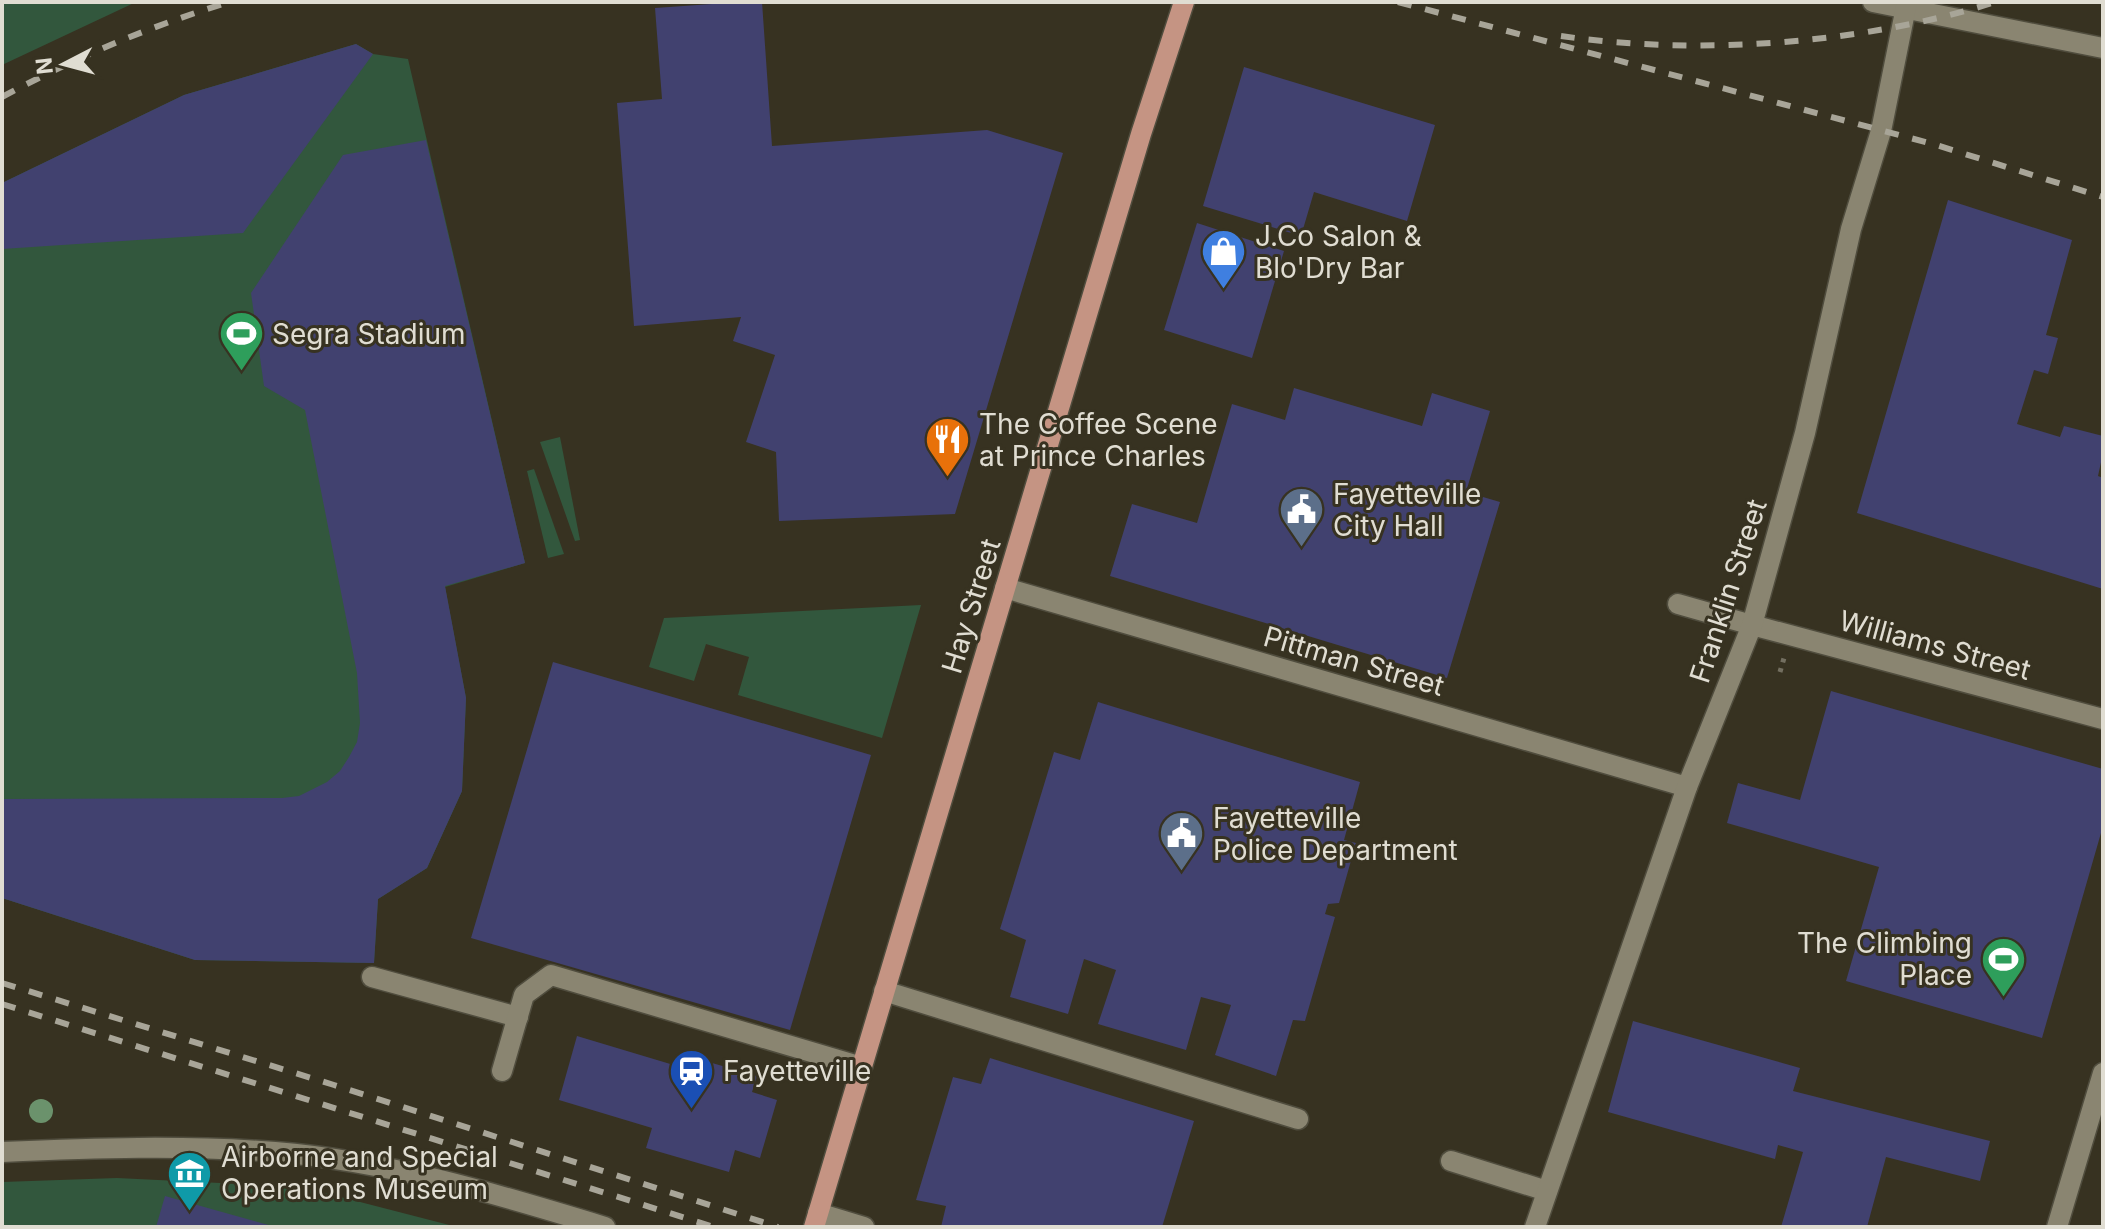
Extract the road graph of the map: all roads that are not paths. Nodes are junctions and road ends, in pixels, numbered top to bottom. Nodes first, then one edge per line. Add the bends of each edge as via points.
1 (1184, 2) edge
2 (1873, 2) edge
3 (1906, 5) edge
4 (2103, 48) edge
5 (1005, 588) junction
6 (1678, 604) dead end
7 (1752, 625) junction
8 (2103, 719) edge
9 (1687, 787) junction
10 (372, 977) dead end
11 (884, 991) junction
12 (518, 1017) junction
13 (862, 1067) junction
14 (502, 1071) dead end
15 (2103, 1073) edge
16 (1298, 1119) dead end
17 (2, 1152) edge
18 (1451, 1161) dead end
19 (1547, 1191) junction
20 (816, 1220) edge
21 (605, 1227) edge
22 (864, 1227) edge
23 (1535, 1227) edge
24 (2057, 1227) edge

1 - 5 main road, Hay Street
2 - 3 street
3 - 4 street
3 - 7 street, Franklin Street via 1881,131 1851,229 1805,433
5 - 9 street, Pittman Street
5 - 11 main road, Hay Street
6 - 7 street, Williams Street
7 - 8 street, Williams Street
7 - 9 street, Franklin Street
9 - 19 street, Franklin Street
10 - 12 street
11 - 13 main road, Hay Street
11 - 16 street
12 - 13 street via 524,995 551,975
12 - 14 street
13 - 20 main road, Hay Street
15 - 24 street
17 - 21 street via 275,1152 444,1180
18 - 19 street
19 - 23 street, Franklin Street
20 - 22 street

